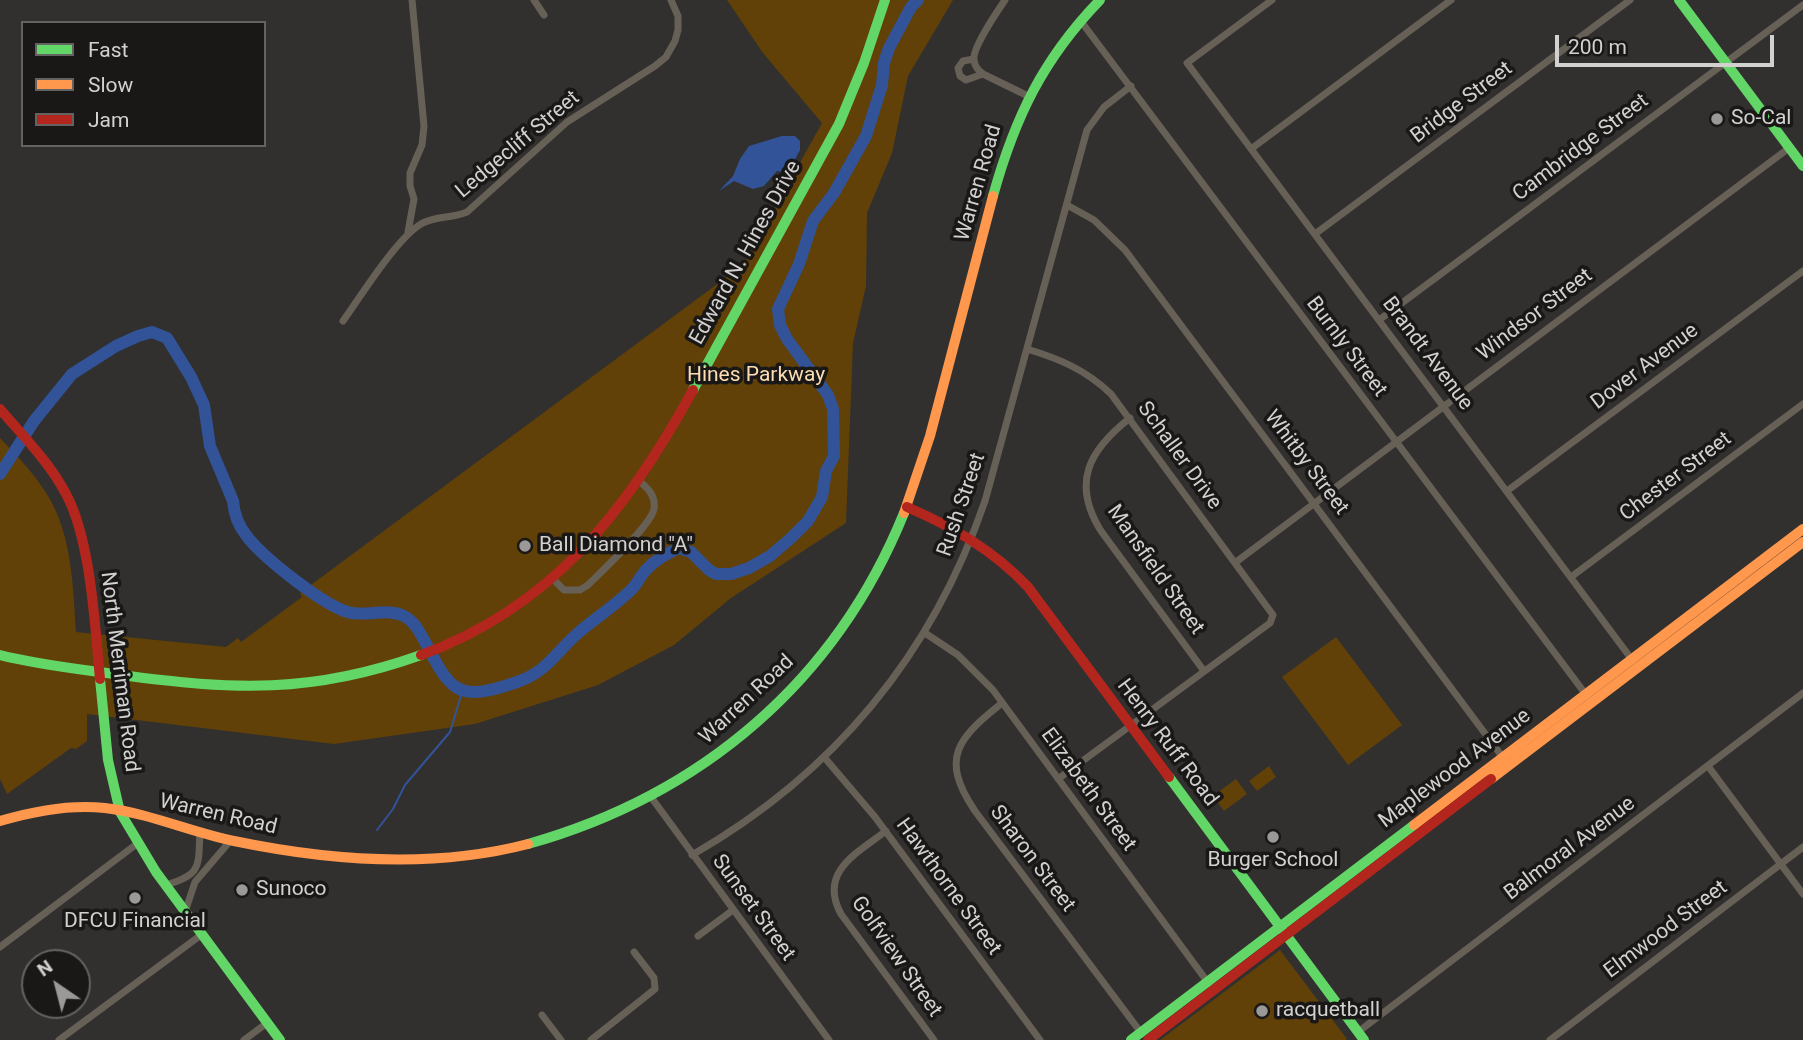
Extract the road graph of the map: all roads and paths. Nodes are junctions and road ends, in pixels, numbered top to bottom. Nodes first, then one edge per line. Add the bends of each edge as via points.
1 (412, 0) edge
2 (534, 0) edge
3 (671, 0) edge
4 (885, 0) edge
5 (1005, 0) edge
6 (1100, 0) edge
7 (1272, 0) edge
8 (1451, 0) edge
9 (1630, 0) edge
10 (1679, 0) edge
11 (1803, 5) edge
12 (544, 15) dead end
13 (1080, 20) junction
14 (974, 59) junction
15 (1726, 62) junction
16 (983, 74) junction
17 (1131, 86) junction
18 (1028, 96) junction
19 (1789, 148) junction
20 (1251, 149) junction
21 (1803, 166) edge
22 (1067, 205) junction
23 (408, 233) junction
24 (1315, 234) junction
25 (1803, 271) edge
26 (1379, 320) junction
27 (343, 321) dead end
28 (1027, 349) junction
29 (1803, 404) edge
30 (1443, 406) junction
31 (4, 414) edge
32 (1129, 418) junction
33 (1395, 442) junction
34 (639, 481) junction
35 (1507, 491) junction
36 (1314, 503) junction
37 (907, 507) junction
38 (1803, 529) edge
39 (972, 538) junction
40 (1803, 542) edge
41 (1236, 562) junction
42 (1751, 575) junction
43 (1571, 577) junction
44 (552, 578) junction
45 (925, 633) junction
46 (0, 655) edge
47 (1635, 663) junction
48 (1205, 671) junction
49 (1803, 693) edge
50 (1588, 698) junction
51 (1002, 704) junction
52 (1130, 726) junction
53 (824, 757) junction
54 (1506, 761) junction
55 (1708, 766) junction
56 (1058, 779) junction
57 (650, 797) junction
58 (120, 812) junction
59 (0, 821) edge
60 (886, 831) junction
61 (200, 832) junction
62 (231, 840) junction
63 (138, 843) junction
64 (1803, 847) edge
65 (692, 855) junction
66 (1781, 864) junction
67 (165, 885) junction
68 (1803, 894) edge
69 (733, 910) junction
70 (186, 912) junction
71 (1283, 931) junction
72 (201, 935) junction
73 (698, 936) dead end
74 (0, 947) edge
75 (634, 952) dead end
76 (1211, 986) junction
77 (542, 1015) dead end
78 (267, 1023) junction
79 (1361, 1036) edge
80 (1142, 1038) edge
81 (58, 1040) edge
82 (244, 1040) edge
83 (279, 1040) edge
84 (561, 1040) edge
85 (591, 1040) edge
86 (829, 1040) edge
87 (934, 1040) edge
88 (1040, 1040) edge
89 (1550, 1040) edge

1 - 23 street via 424,126 422,145 410,173 414,199
2 - 12 street
3 - 23 street, Ledgecliff Street via 678,30 660,62 567,122 467,212 437,216
4 - 34 street, Edward N. Hines Drive via 839,122
5 - 14 street
6 - 13 street, Warren Road
7 - 20 street, Brandt Avenue via 1187,62
8 - 20 street
9 - 24 street, Bridge Street
10 - 15 street
11 - 15 street, Cambridge Street
13 - 17 street, Burnly Street
13 - 18 street, Warren Road
14 - 16 street
14 - 16 street via 963,61 958,68 960,76 966,80
15 - 19 street
15 - 26 street, Cambridge Street
16 - 18 street
17 - 22 street, Rush Street via 1091,124
17 - 33 street, Burnly Street
18 - 37 street, Warren Road via 1003,163
19 - 21 street
19 - 30 street, Windsor Street
20 - 24 street, Brandt Avenue
22 - 28 street, Rush Street
22 - 36 street, Whitby Street via 1094,220 1125,250
23 - 27 street, Ledgecliff Street
24 - 26 street, Brandt Avenue
25 - 35 street, Dover Avenue
26 - 30 street, Brandt Avenue
28 - 32 street, Schaller Drive via 1086,373 1111,394
28 - 39 street, Rush Street
29 - 43 street, Chester Street
30 - 33 street, Windsor Street
30 - 35 street, Brandt Avenue
31 - 58 street, North Merriman Road via 61,484 79,525 108,760
32 - 41 street, Schaller Drive
32 - 48 street, Mansfield Street via 1106,438 1092,459 1086,483 1090,509 1101,531
33 - 36 street, Windsor Street
33 - 50 street, Burnly Street
34 - 44 street, Edward N. Hines Drive via 594,537
34 - 44 street via 655,500 654,512 638,533 580,590 564,590
35 - 43 street, Brandt Avenue
36 - 41 street, Windsor Street
36 - 54 street, Whitby Street
37 - 39 street, Henry Ruff Road
37 - 57 street, Warren Road via 866,593 805,675 726,749
38 - 42 street, Maplewood Avenue
39 - 45 street, Rush Street
39 - 52 street, Henry Ruff Road via 1001,559 1034,595
40 - 42 street, Maplewood Avenue
41 - 48 street, Schaller Drive via 1272,617 1270,624
42 - 47 street, Maplewood Avenue
43 - 47 street, Brandt Avenue
44 - 46 street, Edward N. Hines Drive via 497,618 443,647 321,682 205,685 49,666
45 - 51 street, Elizabeth Street via 968,664
45 - 53 street, Rush Street via 876,702
47 - 50 street, Maplewood Avenue
48 - 52 street
49 - 55 street, Balmoral Avenue
50 - 54 street, Maplewood Avenue
51 - 56 street, Elizabeth Street
51 - 80 street, Sharon Street via 962,741 956,763 960,788
52 - 56 street
52 - 71 street, Henry Ruff Road
53 - 60 street, Hawthorne Street
53 - 65 street, Rush Street via 760,812
54 - 71 street, Maplewood Avenue
55 - 66 street
55 - 79 street, Balmoral Avenue
56 - 76 street, Elizabeth Street
57 - 62 street, Warren Road via 546,839 448,858 353,859
57 - 65 street, Sunset Street
58 - 59 street, Warren Road via 64,809
58 - 61 street, Warren Road
58 - 63 street, North Merriman Road
60 - 87 street, Golfview Street via 844,864 835,878 834,897 841,914
60 - 88 street, Hawthorne Street
61 - 62 street, Warren Road
61 - 67 street via 198,865 188,876
62 - 70 street via 195,882
63 - 67 street, North Merriman Road
63 - 74 street
64 - 66 street, Elmwood Street
65 - 69 street, Sunset Street
66 - 68 street
66 - 89 street, Elmwood Street
67 - 70 street, North Merriman Road
69 - 73 street
69 - 86 street, Sunset Street
70 - 72 street, North Merriman Road
71 - 76 street, Maplewood Avenue
71 - 79 street, Henry Ruff Road
72 - 78 street, North Merriman Road
72 - 81 street
75 - 85 street via 654,978 655,989
76 - 80 street, Maplewood Avenue
77 - 84 street
78 - 82 street
78 - 83 street, North Merriman Road

